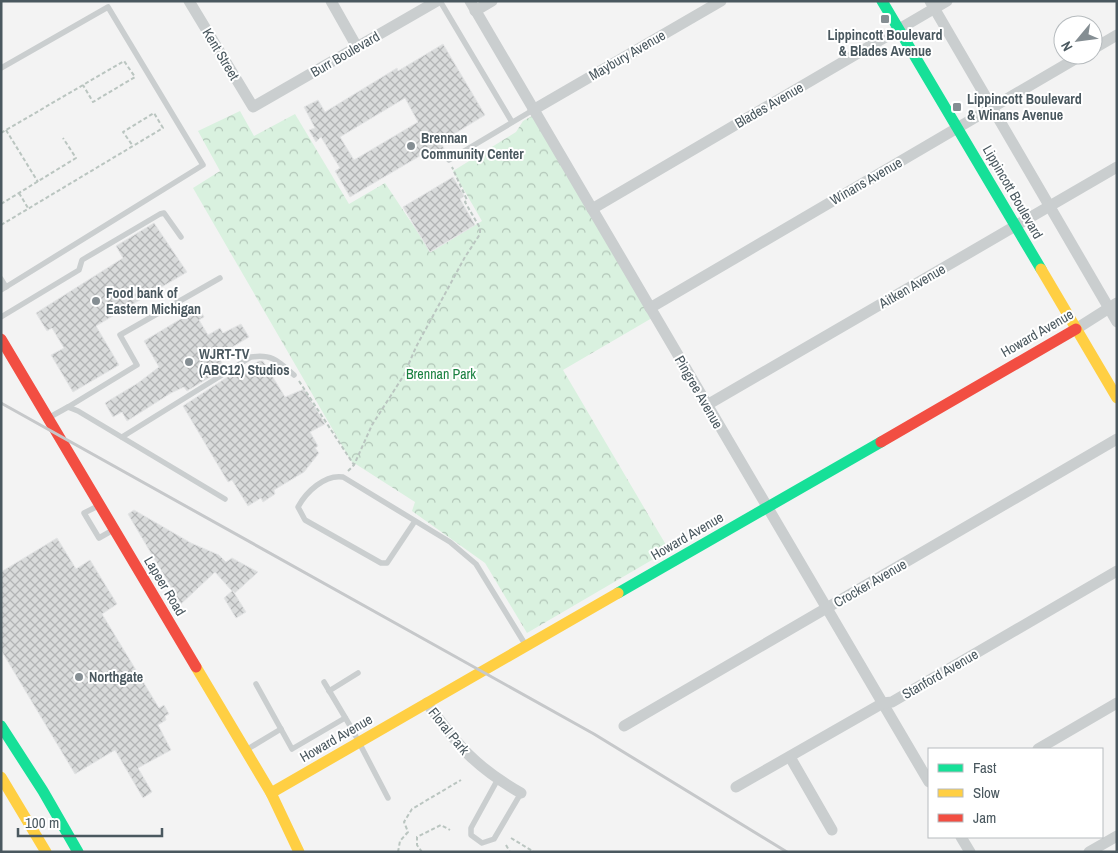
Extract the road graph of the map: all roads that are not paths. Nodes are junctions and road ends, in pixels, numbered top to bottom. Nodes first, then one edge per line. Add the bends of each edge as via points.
1 (189, 1) edge
2 (331, 1) edge
3 (439, 1) edge
4 (492, 1) edge
5 (722, 1) edge
6 (882, 1) edge
7 (947, 1) edge
8 (932, 5) edge
9 (473, 6) edge
10 (899, 29) junction
11 (1117, 35) edge
12 (1103, 43) edge
13 (358, 47) junction
14 (1065, 65) edge
15 (1, 68) edge
16 (253, 107) joint
17 (991, 108) junction
18 (533, 110) junction
19 (512, 122) junction
20 (958, 128) junction
21 (449, 160) road end
22 (1117, 167) edge
23 (1050, 206) junction
24 (592, 208) junction
25 (1016, 226) junction
26 (181, 237) dead end
27 (220, 278) dead end
28 (1, 279) edge
29 (4, 289) edge
30 (1112, 306) edge
31 (650, 308) junction
32 (1, 317) edge
33 (1117, 322) edge
34 (1076, 328) junction
35 (1, 339) edge
36 (294, 375) road end
37 (1117, 398) edge
38 (707, 405) junction
39 (68, 407) junction
40 (48, 418) junction
41 (122, 437) junction
42 (1117, 439) edge
43 (225, 499) dead end
44 (99, 505) junction
45 (767, 508) junction
46 (415, 521) junction
47 (114, 530) junction
48 (1117, 571) edge
49 (826, 609) junction
50 (526, 646) junction
51 (358, 673) dead end
52 (324, 682) dead end
53 (256, 684) dead end
54 (329, 691) junction
55 (427, 703) junction
56 (882, 703) junction
57 (1117, 703) edge
58 (345, 718) junction
59 (1, 726) edge
60 (624, 726) dead end
61 (281, 729) junction
62 (359, 742) junction
63 (1040, 748) edge
64 (245, 750) junction
65 (790, 757) junction
66 (1, 777) edge
67 (498, 779) junction
68 (928, 780) edge
69 (736, 787) dead end
70 (521, 793) joint
71 (271, 794) junction
72 (388, 798) dead end
73 (832, 830) dead end
74 (1117, 836) edge
75 (962, 838) edge
76 (46, 852) edge
77 (80, 852) edge
78 (300, 852) edge
79 (970, 852) edge
80 (1090, 852) edge

1 - 16 street, Kent Street
2 - 13 street
3 - 13 street, Burr Boulevard
3 - 19 lane
4 - 9 street
5 - 18 street, Maybury Avenue
6 - 10 main road, Lippincott Boulevard
7 - 8 street, Blades Avenue
8 - 10 street, Blades Avenue
8 - 17 street, Lippincott Boulevard
9 - 18 street, Pingree Avenue
10 - 20 main road, Lippincott Boulevard
10 - 24 street, Blades Avenue
11 - 12 street
13 - 16 street, Burr Boulevard
14 - 17 street, Winans Avenue
15 - 29 lane via 108,7 203,165
17 - 20 street, Winans Avenue
17 - 23 street, Lippincott Boulevard
18 - 19 lane
18 - 24 street, Pingree Avenue
19 - 21 lane
20 - 25 main road, Lippincott Boulevard
20 - 31 street, Winans Avenue
22 - 23 street, Aitken Avenue
23 - 25 street, Aitken Avenue
23 - 30 street, Lippincott Boulevard
24 - 31 street, Pingree Avenue
25 - 34 main road, Lippincott Boulevard
25 - 38 street, Aitken Avenue
26 - 32 lane via 167,216 160,214 82,260 78,270
27 - 39 lane via 120,335 137,365
28 - 29 lane
30 - 33 street, Lippincott Boulevard
30 - 34 street, Howard Avenue
31 - 38 street, Pingree Avenue
34 - 37 main road, Lippincott Boulevard
34 - 45 main road, Howard Avenue
35 - 40 main road, Lapeer Road
36 - 41 lane via 266,355 251,356
38 - 45 street, Pingree Avenue
39 - 40 lane
39 - 41 lane
40 - 44 main road, Lapeer Road
41 - 43 lane
42 - 49 street, Crocker Avenue
44 - 47 main road, Lapeer Road
44 - 47 lane via 84,514 99,538
45 - 49 street, Pingree Avenue
45 - 50 main road, Howard Avenue
46 - 46 lane via 343,476 327,479 304,496 298,507 305,520 381,564 387,563
46 - 50 lane via 450,542 476,564
47 - 64 main road, Lapeer Road
48 - 56 street, Stanford Avenue via 892,702
49 - 56 street, Pingree Avenue
49 - 60 street, Crocker Avenue
50 - 55 main road, Howard Avenue
51 - 54 lane
52 - 54 lane
53 - 61 lane
54 - 58 lane
55 - 62 main road, Howard Avenue
55 - 67 street, Floral Park via 462,750
56 - 65 street, Stanford Avenue
56 - 68 street, Pingree Avenue
57 - 63 street
58 - 61 lane via 292,748
58 - 62 lane
59 - 77 main road
61 - 64 lane
62 - 71 main road, Howard Avenue
62 - 72 lane
64 - 71 main road, Lapeer Road
65 - 69 street, Stanford Avenue
65 - 73 street
66 - 76 main road
67 - 70 street, Floral Park
67 - 70 lane via 471,828 471,835 482,844 494,839
71 - 78 main road, Lapeer Road
74 - 80 street
75 - 79 street

